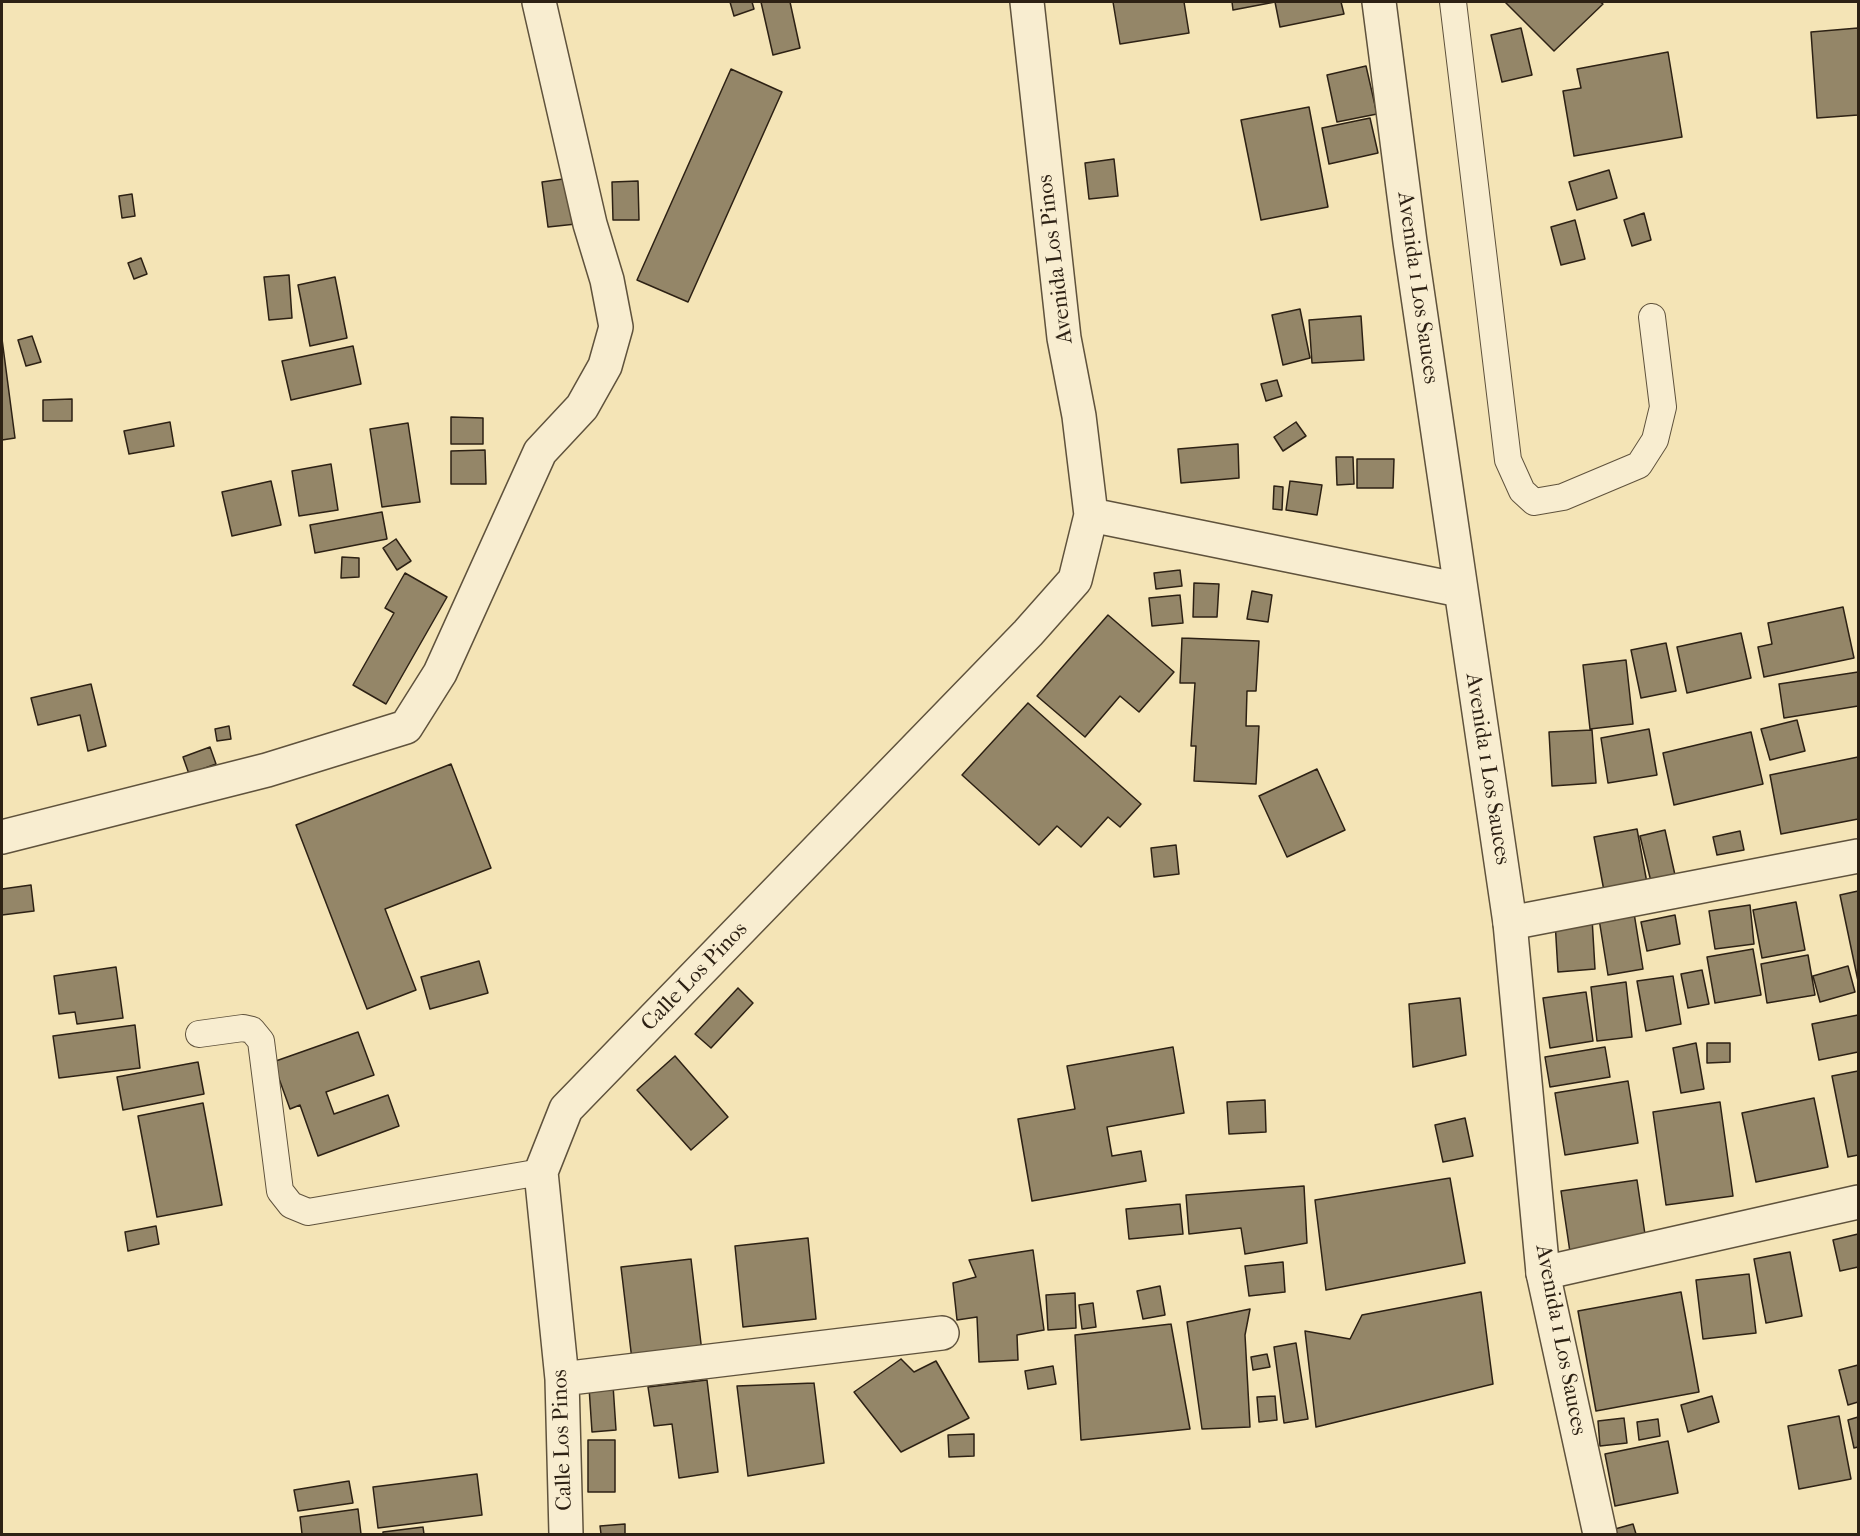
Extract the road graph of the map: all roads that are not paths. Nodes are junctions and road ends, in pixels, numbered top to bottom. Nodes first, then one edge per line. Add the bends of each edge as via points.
1 (539, 2) edge
2 (1027, 2) edge
3 (1378, 2) edge
4 (1453, 2) edge
5 (1652, 317) dead end
6 (1091, 515) junction
7 (1460, 590) junction
8 (2, 837) edge
9 (1858, 856) edge
10 (1510, 923) junction
11 (199, 1034) dead end
12 (540, 1172) junction
13 (1858, 1202) edge
14 (1544, 1273) junction
15 (942, 1333) dead end
16 (562, 1379) junction
17 (566, 1534) edge
18 (1600, 1534) edge

1 - 8 street via 616,327 605,366 582,407 540,452 440,673 406,728 267,770
2 - 6 street, Avenida Los Pinos via 1064,338 1079,416
3 - 7 street, Avenida 1 Los Sauces
4 - 5 lane via 1508,460 1522,491 1534,502 1563,496 1639,465 1655,440 1663,407
6 - 7 street
6 - 12 street, Calle Los Pinos via 1075,580 566,1109
7 - 10 street, Avenida 1 Los Sauces
9 - 10 street
10 - 14 street, Avenida 1 Los Sauces
11 - 12 lane via 243,1028 252,1030 261,1041 280,1191 291,1205 308,1212
12 - 16 street, Calle Los Pinos
13 - 14 street
14 - 18 street, Avenida 1 Los Sauces
15 - 16 street
16 - 17 street, Calle Los Pinos

